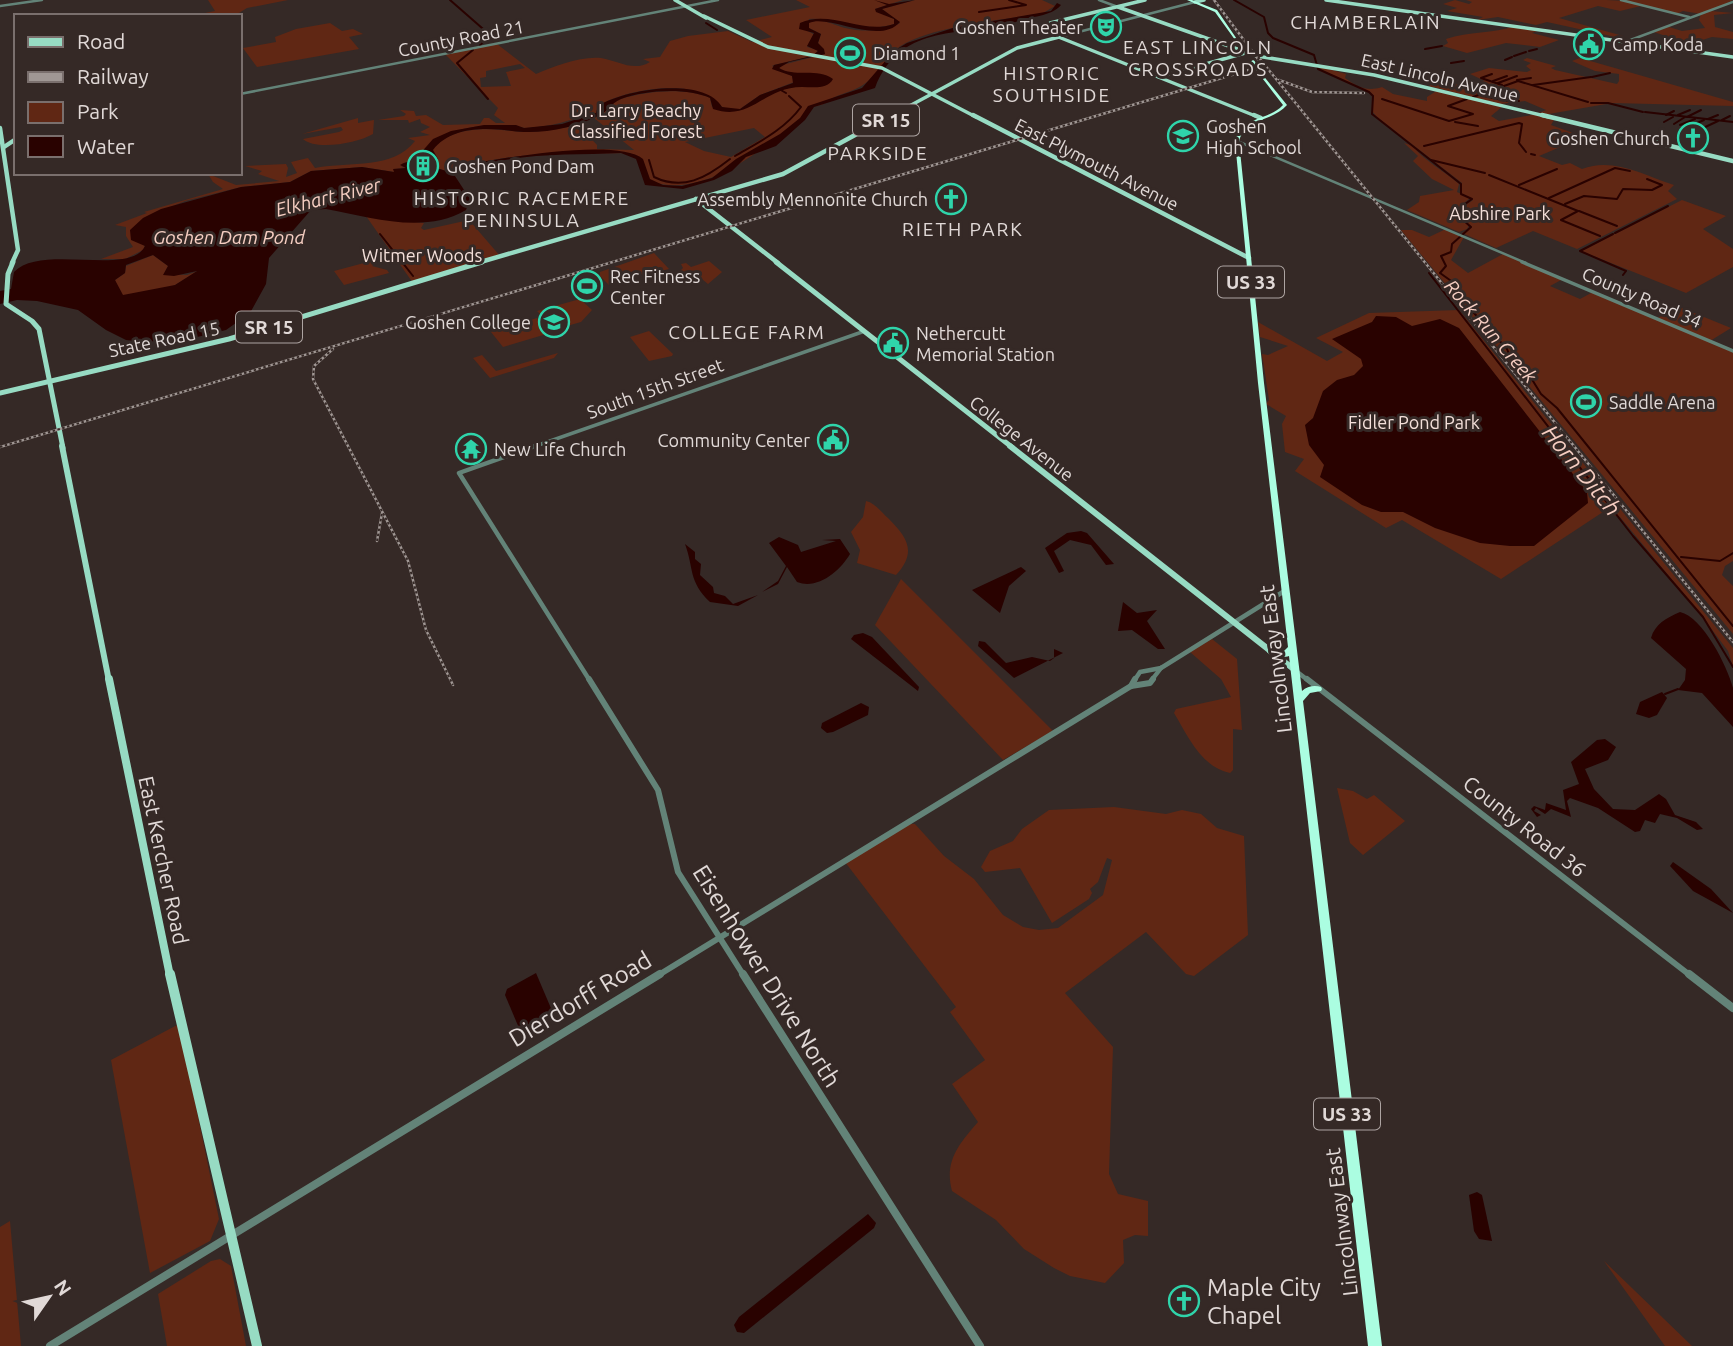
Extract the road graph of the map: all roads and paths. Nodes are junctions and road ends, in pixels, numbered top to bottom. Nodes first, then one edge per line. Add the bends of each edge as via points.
1 (42, 0) edge
2 (676, 0) edge
3 (718, 0) edge
4 (1099, 0) edge
5 (1147, 0) edge
6 (1189, 0) edge
7 (1204, 0) edge
8 (1326, 0) edge
9 (1621, 0) edge
10 (1195, 2) junction
11 (1733, 2) edge
12 (0, 6) edge
13 (687, 6) junction
14 (1119, 7) junction
15 (1142, 16) junction
16 (1690, 18) junction
17 (1069, 34) joint
18 (1057, 35) junction
19 (1625, 42) junction
20 (1243, 49) junction
21 (1733, 57) edge
22 (1159, 78) junction
23 (242, 94) edge
24 (933, 95) junction
25 (1261, 118) junction
26 (0, 128) edge
27 (14, 139) edge
28 (1237, 141) junction
29 (3, 144) junction
30 (1733, 160) edge
31 (696, 199) junction
32 (1249, 254) junction
33 (862, 332) junction
34 (1733, 351) edge
35 (47, 369) junction
36 (49, 380) junction
37 (51, 391) junction
38 (2, 393) edge
39 (458, 473) joint
40 (1286, 590) junction
41 (1250, 612) joint
42 (1234, 623) junction
43 (1293, 647) junction
44 (1271, 652) junction
45 (1161, 668) junction
46 (1296, 671) junction
47 (1145, 672) junction
48 (1137, 677) junction
49 (1153, 679) junction
50 (1144, 683) junction
51 (1131, 686) junction
52 (1318, 689) junction
53 (1299, 699) junction
54 (719, 937) junction
55 (1733, 1008) edge
56 (232, 1235) junction
57 (50, 1346) edge
58 (257, 1346) edge
59 (979, 1346) edge
60 (1375, 1346) edge

1 - 12 street
2 - 13 main road, East Plymouth Avenue
3 - 13 street
4 - 14 street
5 - 14 main road, SR 15
6 - 10 highway
7 - 10 main road
8 - 19 main road
9 - 16 street
10 - 15 street
10 - 20 highway via 1208,6
11 - 16 street
13 - 23 street, County Road 21
13 - 24 main road, East Plymouth Avenue via 763,46 878,67
14 - 15 main road, East Lincoln Avenue
14 - 18 main road, SR 15 via 1049,26
15 - 17 street
15 - 20 main road, East Lincoln Avenue
16 - 19 street
17 - 18 main road
18 - 22 main road
18 - 24 main road, SR 15 via 1019,47
19 - 21 main road
20 - 22 main road
20 - 25 highway, bridge via 1285,103 1280,111
20 - 30 main road, East Lincoln Avenue
22 - 25 main road
24 - 31 main road, SR 15 via 788,172
24 - 32 main road, East Plymouth Avenue
25 - 28 highway via 1244,128
26 - 29 main road
27 - 29 main road
28 - 32 highway, Lincolnway East / US 33
28 - 34 street, County Road 34
29 - 35 main road, East Kercher Road via 18,250 9,270 6,304 37,325
31 - 33 main road, College Avenue
31 - 36 main road, State Road 15 / SR 15 via 234,338
32 - 40 highway, Lincolnway East / US 33
33 - 39 street, South 15th Street
33 - 42 main road, College Avenue
35 - 36 main road, East Kercher Road
35 - 38 main road via 32,383
36 - 37 main road, East Kercher Road
36 - 38 main road, State Road 15 / SR 15
37 - 38 main road via 38,385
37 - 56 main road, East Kercher Road via 159,929
39 - 54 street, Eisenhower Drive North via 658,790 666,809 675,865
40 - 41 street, Dierdorff Road
40 - 43 highway, Lincolnway East / US 33
41 - 42 street, Dierdorff Road
42 - 44 main road, College Avenue
42 - 45 street, Dierdorff Road
43 - 44 highway via 1286,654
43 - 46 highway, Lincolnway East / US 33
44 - 46 main road, College Avenue
45 - 47 street, Dierdorff Road
45 - 49 street, Dierdorff Road
46 - 52 street, County Road 36
46 - 53 highway, Lincolnway East / US 33
47 - 48 street, Dierdorff Road
47 - 49 street
48 - 50 street
48 - 51 street, Dierdorff Road
49 - 50 street, Dierdorff Road
50 - 51 street, Dierdorff Road
51 - 54 street, Dierdorff Road
52 - 53 highway via 1308,690
52 - 55 street, County Road 36
53 - 60 highway, Lincolnway East / US 33
54 - 56 street, Dierdorff Road
54 - 59 street, Eisenhower Drive North
56 - 57 street, Dierdorff Road
56 - 58 main road, East Kercher Road

